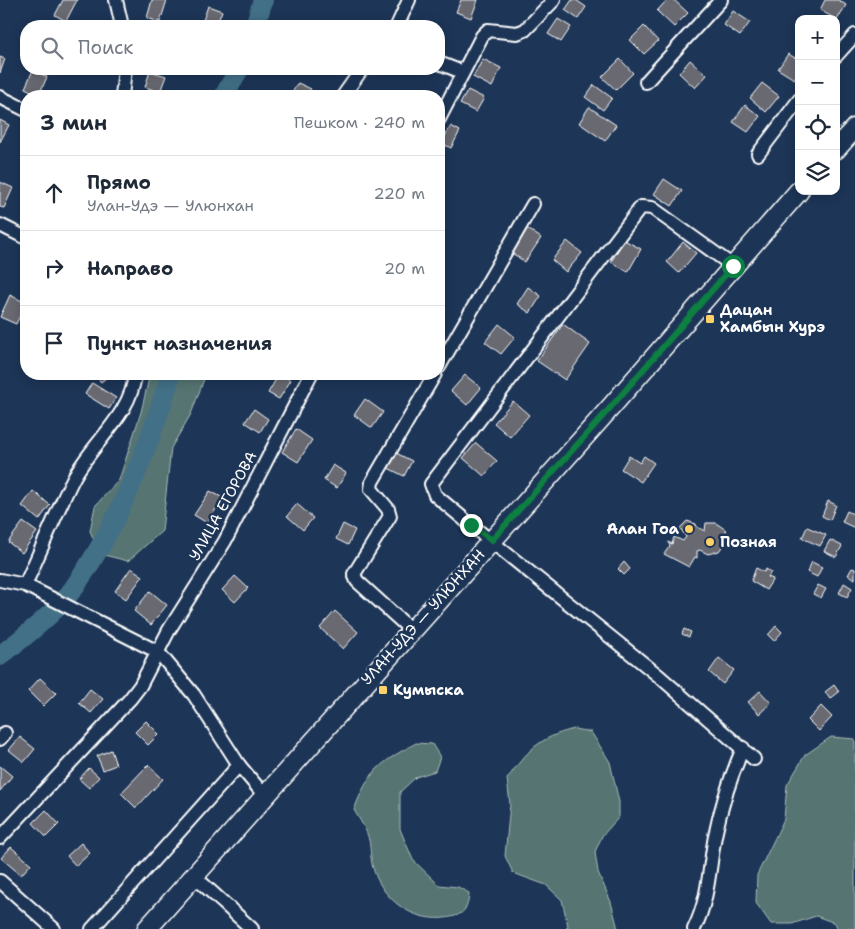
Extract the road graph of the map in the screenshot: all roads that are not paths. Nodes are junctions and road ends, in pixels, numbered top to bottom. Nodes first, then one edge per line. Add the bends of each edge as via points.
1 (116, 0) edge
2 (409, 0) edge
3 (554, 0) edge
4 (721, 0) edge
5 (121, 20) edge
6 (400, 20) edge
7 (855, 35) edge
8 (840, 52) edge
9 (445, 65) edge
10 (462, 72) junction
11 (124, 75) edge
12 (358, 75) edge
13 (646, 82) dead end
14 (123, 90) edge
15 (347, 90) edge
16 (0, 97) edge
17 (795, 105) edge
18 (20, 107) edge
19 (445, 107) edge
20 (855, 128) edge
21 (840, 145) edge
22 (758, 154) dead end
23 (795, 195) edge
24 (533, 204) dead end
25 (0, 225) edge
26 (20, 235) edge
27 (733, 266) junction
28 (445, 357) edge
29 (135, 380) edge
30 (308, 380) edge
31 (432, 380) edge
32 (492, 540) junction
33 (0, 580) edge
34 (25, 585) junction
35 (411, 630) junction
36 (158, 652) junction
37 (743, 748) junction
38 (754, 759) dead end
39 (239, 765) junction
40 (265, 796) junction
41 (0, 838) edge
42 (194, 876) junction
43 (0, 880) edge
44 (54, 929) edge
45 (92, 929) edge
46 (147, 929) edge
47 (252, 929) edge
48 (694, 929) edge

1 - 5 street
2 - 6 street
3 - 10 street via 525,30 517,33 488,30
4 - 13 street
7 - 8 street
9 - 10 street
10 - 19 street
11 - 14 street
12 - 15 street
16 - 18 street
17 - 22 street
20 - 21 main road
23 - 27 main road, УЛАН-УДЭ — УЛЮНХАН
24 - 28 street
25 - 26 street
27 - 32 main road, УЛАН-УДЭ — УЛЮНХАН
27 - 32 street via 652,208 641,207 636,211 433,479 435,495
29 - 34 street via 127,402 74,478
30 - 36 street, УЛИЦА ЕГОРОВА via 225,541
31 - 35 street via 372,482 371,489 390,516 354,574 357,581
32 - 35 main road, УЛАН-УДЭ — УЛЮНХАН
32 - 37 street
33 - 34 street
34 - 36 street
35 - 40 main road, УЛАН-УДЭ — УЛЮНХАН
36 - 39 street via 194,695
36 - 41 street, УЛИЦА ЕГОРОВА via 130,699
37 - 38 street
37 - 48 street via 718,820 708,889
39 - 40 street
39 - 45 street
40 - 42 main road, УЛАН-УДЭ — УЛЮНХАН
42 - 46 main road, УЛАН-УДЭ — УЛЮНХАН
42 - 47 street
43 - 44 street

